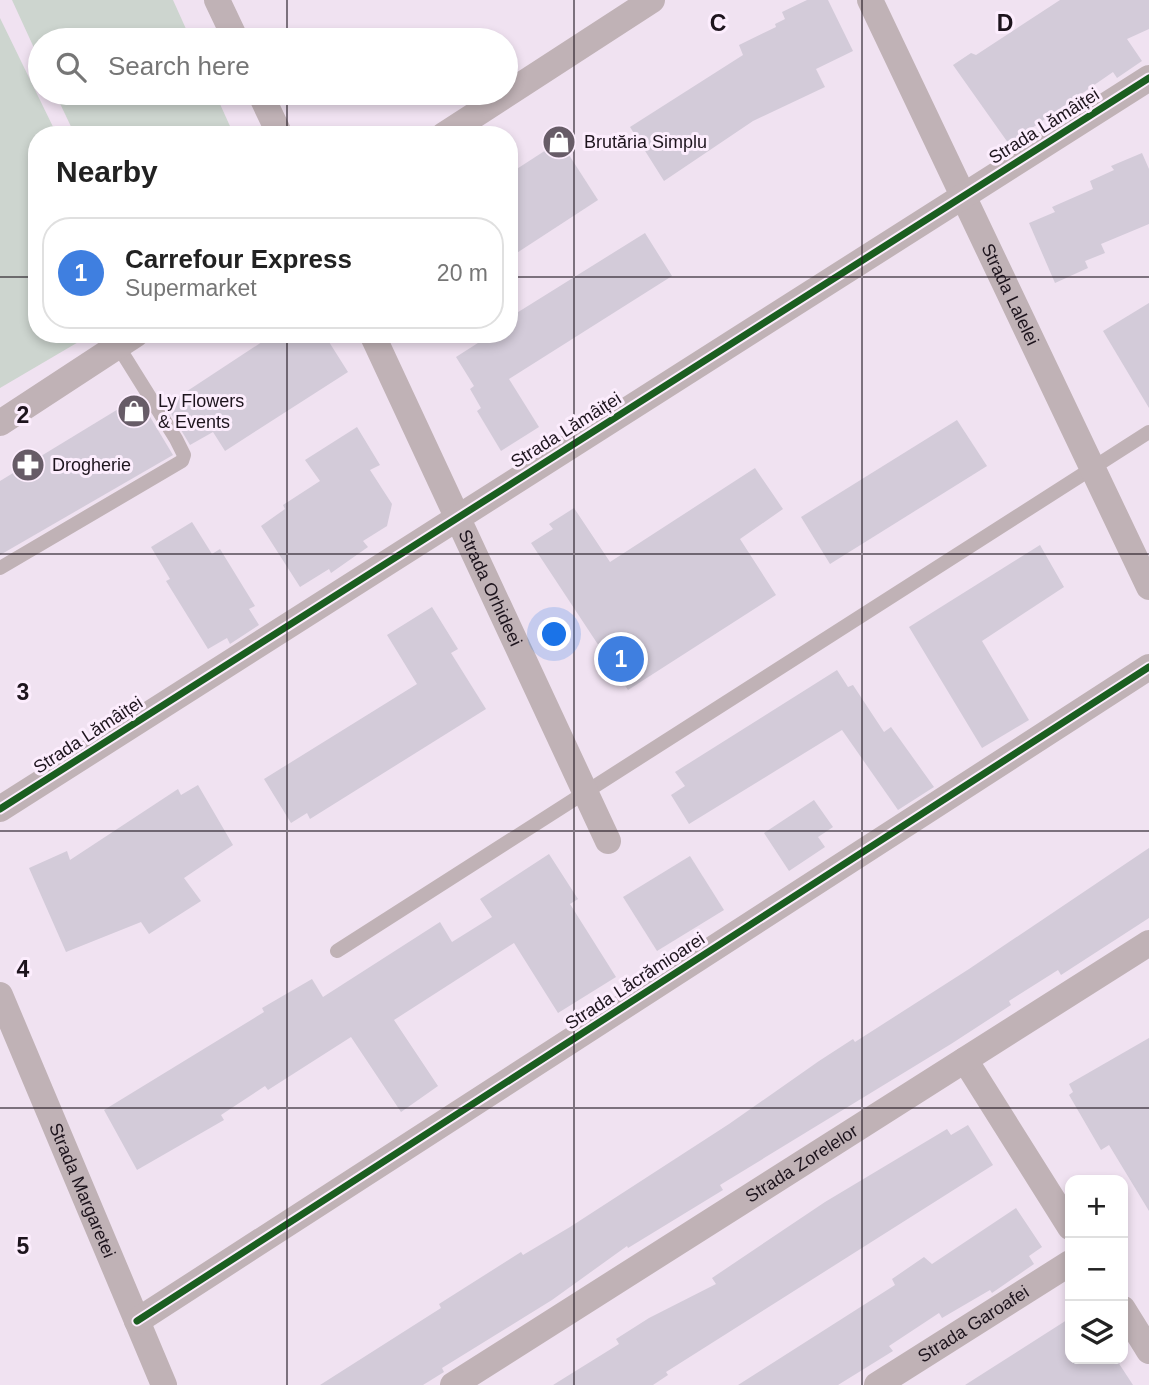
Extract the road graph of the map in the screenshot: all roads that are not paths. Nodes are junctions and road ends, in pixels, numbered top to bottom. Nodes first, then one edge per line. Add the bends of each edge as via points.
1 (217, 0) edge
2 (652, 0) edge
3 (870, 0) edge
4 (230, 28) edge
5 (1149, 78) edge
6 (518, 87) edge
7 (266, 105) edge
8 (490, 105) edge
9 (276, 126) edge
10 (458, 126) edge
11 (963, 197) junction
12 (122, 343) edge
13 (128, 343) edge
14 (376, 343) edge
15 (0, 423) edge
16 (1149, 432) edge
17 (1092, 468) junction
18 (457, 518) junction
19 (0, 568) edge
20 (1149, 587) edge
21 (1149, 667) edge
22 (585, 792) junction
23 (0, 809) edge
24 (608, 841) dead end
25 (1149, 943) edge
26 (337, 951) dead end
27 (0, 995) edge
28 (965, 1060) junction
29 (1065, 1219) edge
30 (1065, 1266) edge
31 (1128, 1317) edge
32 (137, 1321) junction
33 (1149, 1351) edge
34 (164, 1385) edge
35 (453, 1385) edge
36 (877, 1385) edge

1 - 4 street
2 - 6 street
3 - 11 street, Strada Lalelei
5 - 11 street, Strada Lămâiței
7 - 9 street
8 - 10 street
11 - 17 street, Strada Lalelei
11 - 18 street, Strada Lămâiței
12 - 15 street
13 - 19 lane via 184,455 182,461
14 - 18 street, Strada Orhideei
16 - 17 lane
17 - 20 street, Strada Lalelei
17 - 22 lane
18 - 22 street, Strada Orhideei
18 - 23 street, Strada Lămâiței
21 - 32 street, Strada Lăcrămioarei
22 - 24 street, Strada Orhideei
22 - 26 lane
25 - 28 street, Strada Zorelelor
27 - 32 street, Strada Margaretei
28 - 29 street
28 - 35 street, Strada Zorelelor
30 - 36 street, Strada Garoafei
31 - 33 street
32 - 34 street, Strada Margaretei

